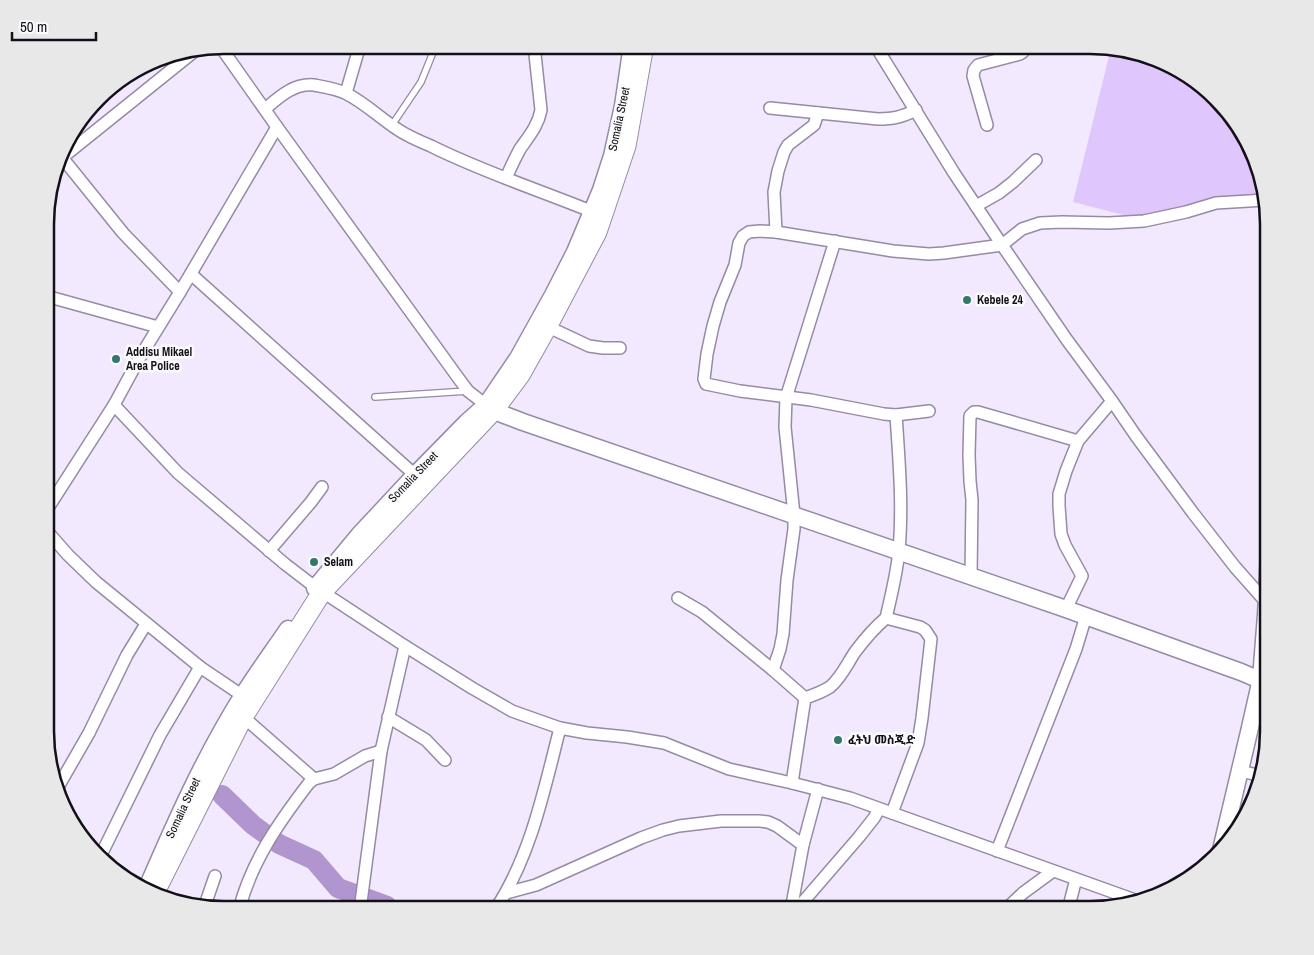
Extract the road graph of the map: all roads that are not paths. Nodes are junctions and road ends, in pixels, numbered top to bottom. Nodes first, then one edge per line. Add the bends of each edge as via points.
1 (226, 54) edge
2 (357, 54) edge
3 (432, 54) edge
4 (535, 54) edge
5 (631, 54) edge
6 (642, 54) edge
7 (881, 54) edge
8 (1020, 54) edge
9 (186, 58) edge
10 (346, 93) junction
11 (770, 108) dead end
12 (265, 109) junction
13 (916, 110) junction
14 (818, 112) junction
15 (392, 125) junction
16 (987, 125) dead end
17 (277, 127) junction
18 (71, 149) edge
19 (1036, 160) dead end
20 (65, 164) edge
21 (506, 178) junction
22 (1258, 200) edge
23 (976, 206) junction
24 (593, 212) junction
25 (776, 232) junction
26 (835, 241) junction
27 (1002, 245) junction
28 (191, 274) junction
29 (180, 292) junction
30 (54, 300) edge
31 (543, 325) junction
32 (158, 327) junction
33 (620, 348) dead end
34 (468, 391) junction
35 (376, 397) dead end
36 (786, 398) junction
37 (1112, 402) junction
38 (114, 405) junction
39 (490, 407) junction
40 (929, 411) dead end
41 (896, 415) junction
42 (1078, 441) junction
43 (415, 475) junction
44 (322, 487) dead end
45 (54, 499) edge
46 (794, 515) junction
47 (54, 539) edge
48 (269, 551) junction
49 (899, 552) junction
50 (971, 577) junction
51 (319, 590) junction
52 (1260, 595) edge
53 (678, 598) dead end
54 (1066, 609) junction
55 (1086, 616) junction
56 (886, 618) junction
57 (146, 624) junction
58 (405, 646) junction
59 (200, 667) junction
60 (773, 670) junction
61 (1260, 680) edge
62 (805, 698) junction
63 (1260, 700) edge
64 (240, 707) junction
65 (388, 717) junction
66 (560, 728) junction
67 (381, 751) junction
68 (445, 760) dead end
69 (1240, 771) junction
70 (1254, 774) edge
71 (314, 779) junction
72 (62, 781) edge
73 (792, 783) junction
74 (818, 789) junction
75 (879, 809) junction
76 (892, 813) junction
77 (1224, 836) edge
78 (803, 845) junction
79 (997, 851) junction
80 (103, 852) edge
81 (1053, 871) junction
82 (215, 876) dead end
83 (1076, 879) junction
84 (149, 884) edge
85 (157, 887) edge
86 (506, 893) junction
87 (1127, 897) edge
88 (207, 900) edge
89 (242, 901) edge
90 (361, 901) edge
91 (501, 901) edge
92 (793, 901) edge
93 (804, 901) edge
94 (1015, 901) edge
95 (1070, 901) edge

1 - 12 street
2 - 10 street
3 - 15 lane via 421,82
4 - 21 street via 540,115
5 - 24 main road, Somalia Street via 612,156
6 - 31 main road via 626,146 597,232
7 - 13 street
8 - 16 street via 978,65 974,70
9 - 18 street
10 - 12 street via 312,85 302,86 284,93
10 - 15 street
11 - 14 street
12 - 17 street
13 - 14 street via 889,119
13 - 23 street
14 - 25 street via 814,125 788,145 784,152 774,192
15 - 21 street via 462,161
17 - 28 street
17 - 34 street
19 - 23 street via 1014,182
20 - 29 street via 123,233
21 - 24 street
22 - 27 street via 1216,203 1144,221 1040,222 1022,229
23 - 27 street
24 - 31 main road, Somalia Street
25 - 26 street
25 - 36 street via 748,232 741,239 713,326 704,381
26 - 27 street via 929,254
26 - 36 street
27 - 37 street
28 - 29 street
28 - 43 street
29 - 32 street
30 - 32 street
31 - 33 street via 595,348
31 - 39 main road via 520,376
32 - 38 street
34 - 35 lane
34 - 39 street
36 - 41 street
36 - 46 street via 785,427
37 - 42 street
37 - 52 street via 1193,513
38 - 45 street
38 - 48 street via 178,473
39 - 43 main road, Somalia Street via 466,422
39 - 46 main road via 523,422
39 - 51 main road
40 - 41 street
41 - 49 street via 902,497
42 - 50 street via 978,412 970,416
42 - 54 street via 1059,494 1061,534 1082,576
43 - 51 main road, Somalia Street via 359,536
44 - 48 street
46 - 49 main road
46 - 60 street via 783,634
47 - 57 street via 96,582
48 - 51 street
49 - 50 main road
49 - 56 street
50 - 54 main road
51 - 58 street
51 - 64 main road
53 - 60 street via 702,612
54 - 55 main road
55 - 61 main road
55 - 79 street
56 - 62 street via 867,636 835,682 822,692
56 - 76 street via 920,627 931,639 918,743
57 - 59 street
57 - 72 street
58 - 65 street
58 - 66 street via 498,703
59 - 64 street
59 - 80 street via 160,735
60 - 62 street
62 - 73 street
63 - 69 main road
64 - 71 street
64 - 84 main road, Somalia Street via 188,796
64 - 85 main road
65 - 67 street
65 - 68 street via 426,740
66 - 73 street via 659,742 729,769
66 - 86 street via 536,820
67 - 71 street via 365,756 334,774
67 - 90 street
69 - 70 street
69 - 77 main road
71 - 89 street via 267,841
73 - 74 street
74 - 75 street
74 - 78 street
75 - 76 street
75 - 93 street
76 - 79 street
78 - 86 street via 768,822 721,821 679,826 659,831 536,885
78 - 92 street
79 - 81 street
81 - 83 street
81 - 94 street
82 - 88 street
83 - 87 street
83 - 95 street
86 - 91 street

